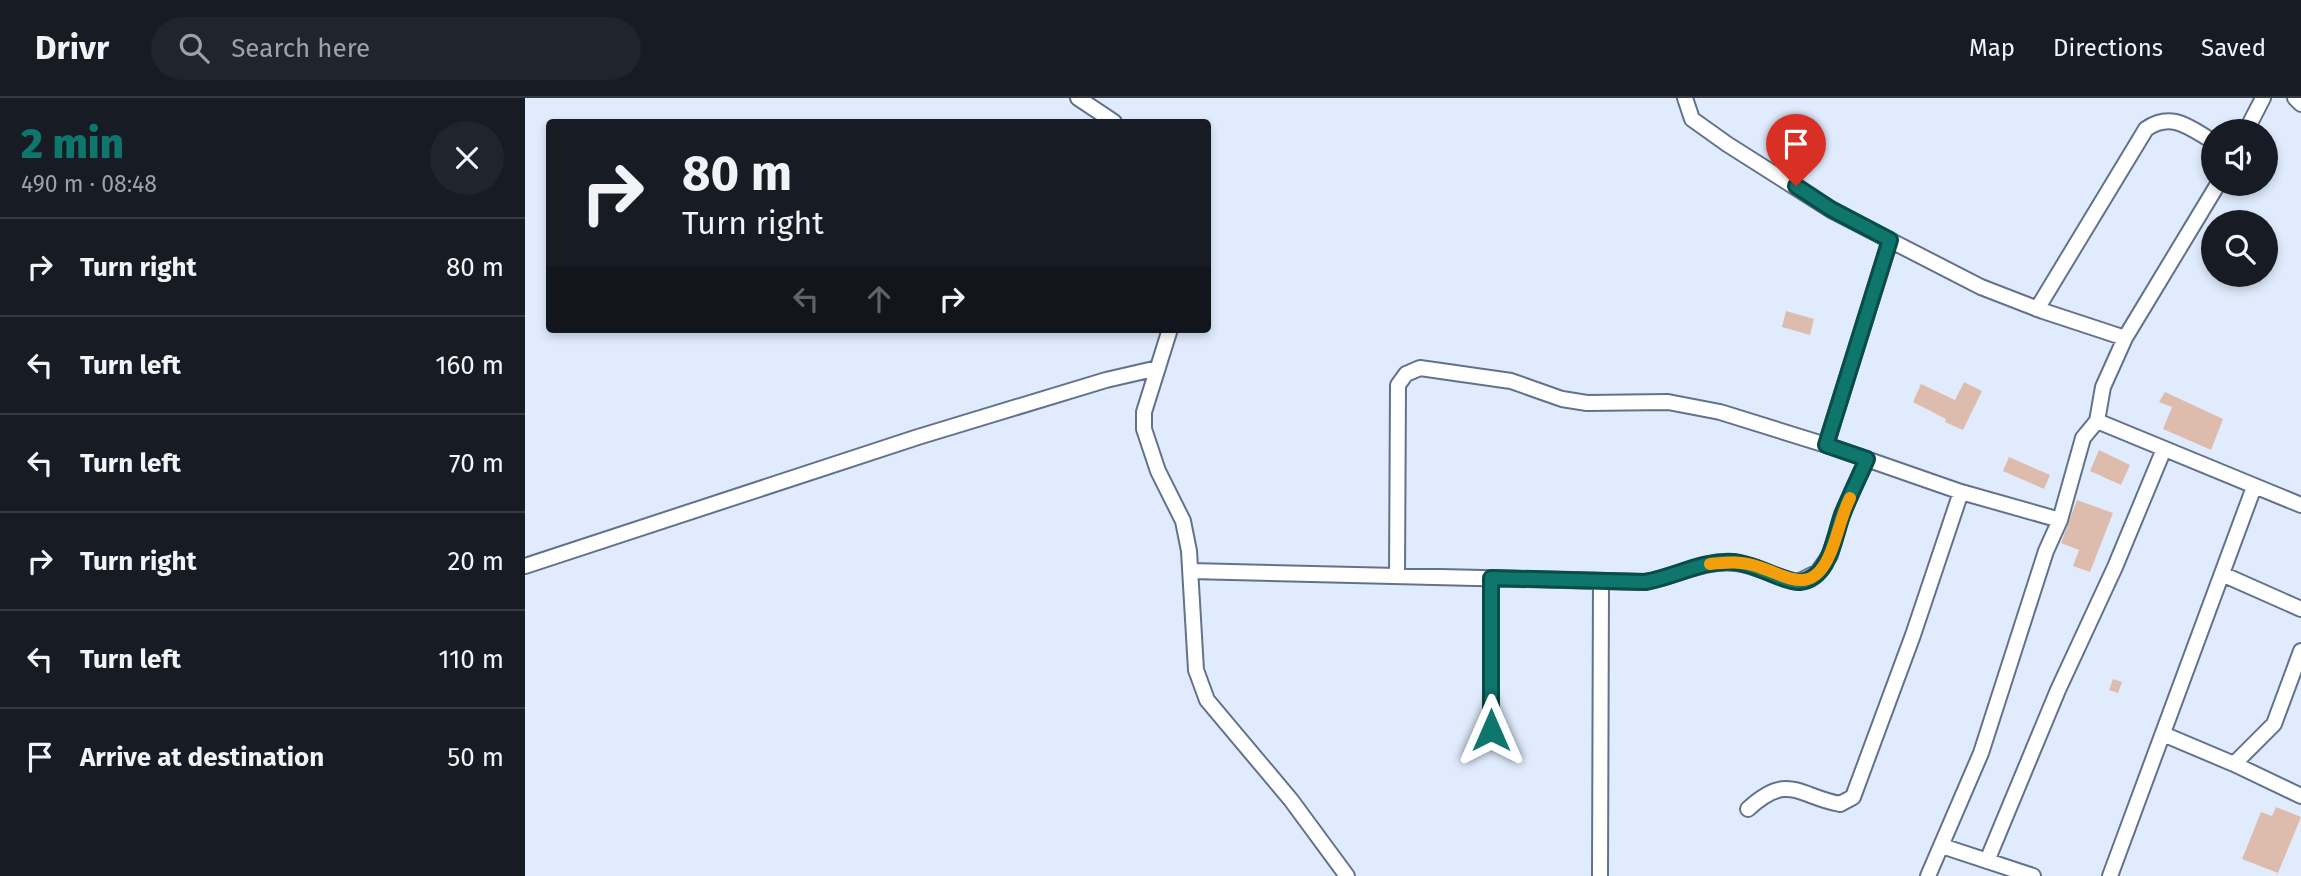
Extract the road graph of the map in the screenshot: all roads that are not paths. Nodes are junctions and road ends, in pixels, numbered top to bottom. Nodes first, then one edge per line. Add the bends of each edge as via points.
1 (1078, 98) edge
2 (1685, 98) edge
3 (2263, 98) edge
4 (2295, 98) edge
5 (2301, 104) edge
6 (1110, 119) edge
7 (2252, 119) edge
8 (2201, 135) edge
9 (2211, 196) edge
10 (1890, 240) junction
11 (2037, 309) junction
12 (1169, 333) edge
13 (2125, 338) junction
14 (1158, 368) junction
15 (2097, 421) junction
16 (1826, 445) junction
17 (2164, 449) junction
18 (1867, 459) junction
19 (2254, 487) junction
20 (1961, 492) junction
21 (2301, 505) edge
22 (2060, 520) junction
23 (525, 566) edge
24 (1190, 571) junction
25 (2222, 574) junction
26 (1397, 576) junction
27 (1491, 578) junction
28 (1601, 581) junction
29 (2301, 609) edge
30 (2301, 651) edge
31 (1491, 730) dead end
32 (2163, 734) junction
33 (2234, 764) junction
34 (2301, 796) edge
35 (1748, 809) dead end
36 (1942, 846) junction
37 (1987, 861) junction
38 (1347, 876) edge
39 (1600, 876) edge
40 (1928, 876) edge
41 (2033, 876) edge
42 (2110, 876) edge

1 - 6 street
2 - 10 street via 1692,119 1727,144
3 - 7 street
4 - 5 street
8 - 11 street via 2172,120 2146,129
9 - 13 street
10 - 11 street
10 - 16 street
11 - 13 street
12 - 14 street
13 - 15 street via 2103,387
14 - 23 street via 944,429
14 - 24 street via 1144,412 1144,429 1158,471 1183,521
15 - 17 street
15 - 22 street via 2083,438
16 - 18 street
16 - 26 street via 1720,412 1668,402 1587,403 1511,381 1420,368 1406,374 1398,385
17 - 19 street
17 - 37 street
18 - 20 street
18 - 28 street via 1842,514 1830,555 1808,579 1798,582 1732,562 1645,582
19 - 21 street
19 - 25 street
20 - 22 street
20 - 35 street via 1853,797 1840,804 1799,789 1777,789
22 - 36 street via 1980,752
24 - 26 street
24 - 38 street via 1196,670 1207,700
25 - 29 street
25 - 32 street
26 - 27 street
27 - 28 street
27 - 31 street
28 - 39 street
30 - 33 street via 2274,724
32 - 33 street
32 - 42 street
33 - 34 street
36 - 37 street
36 - 40 street
37 - 41 street

